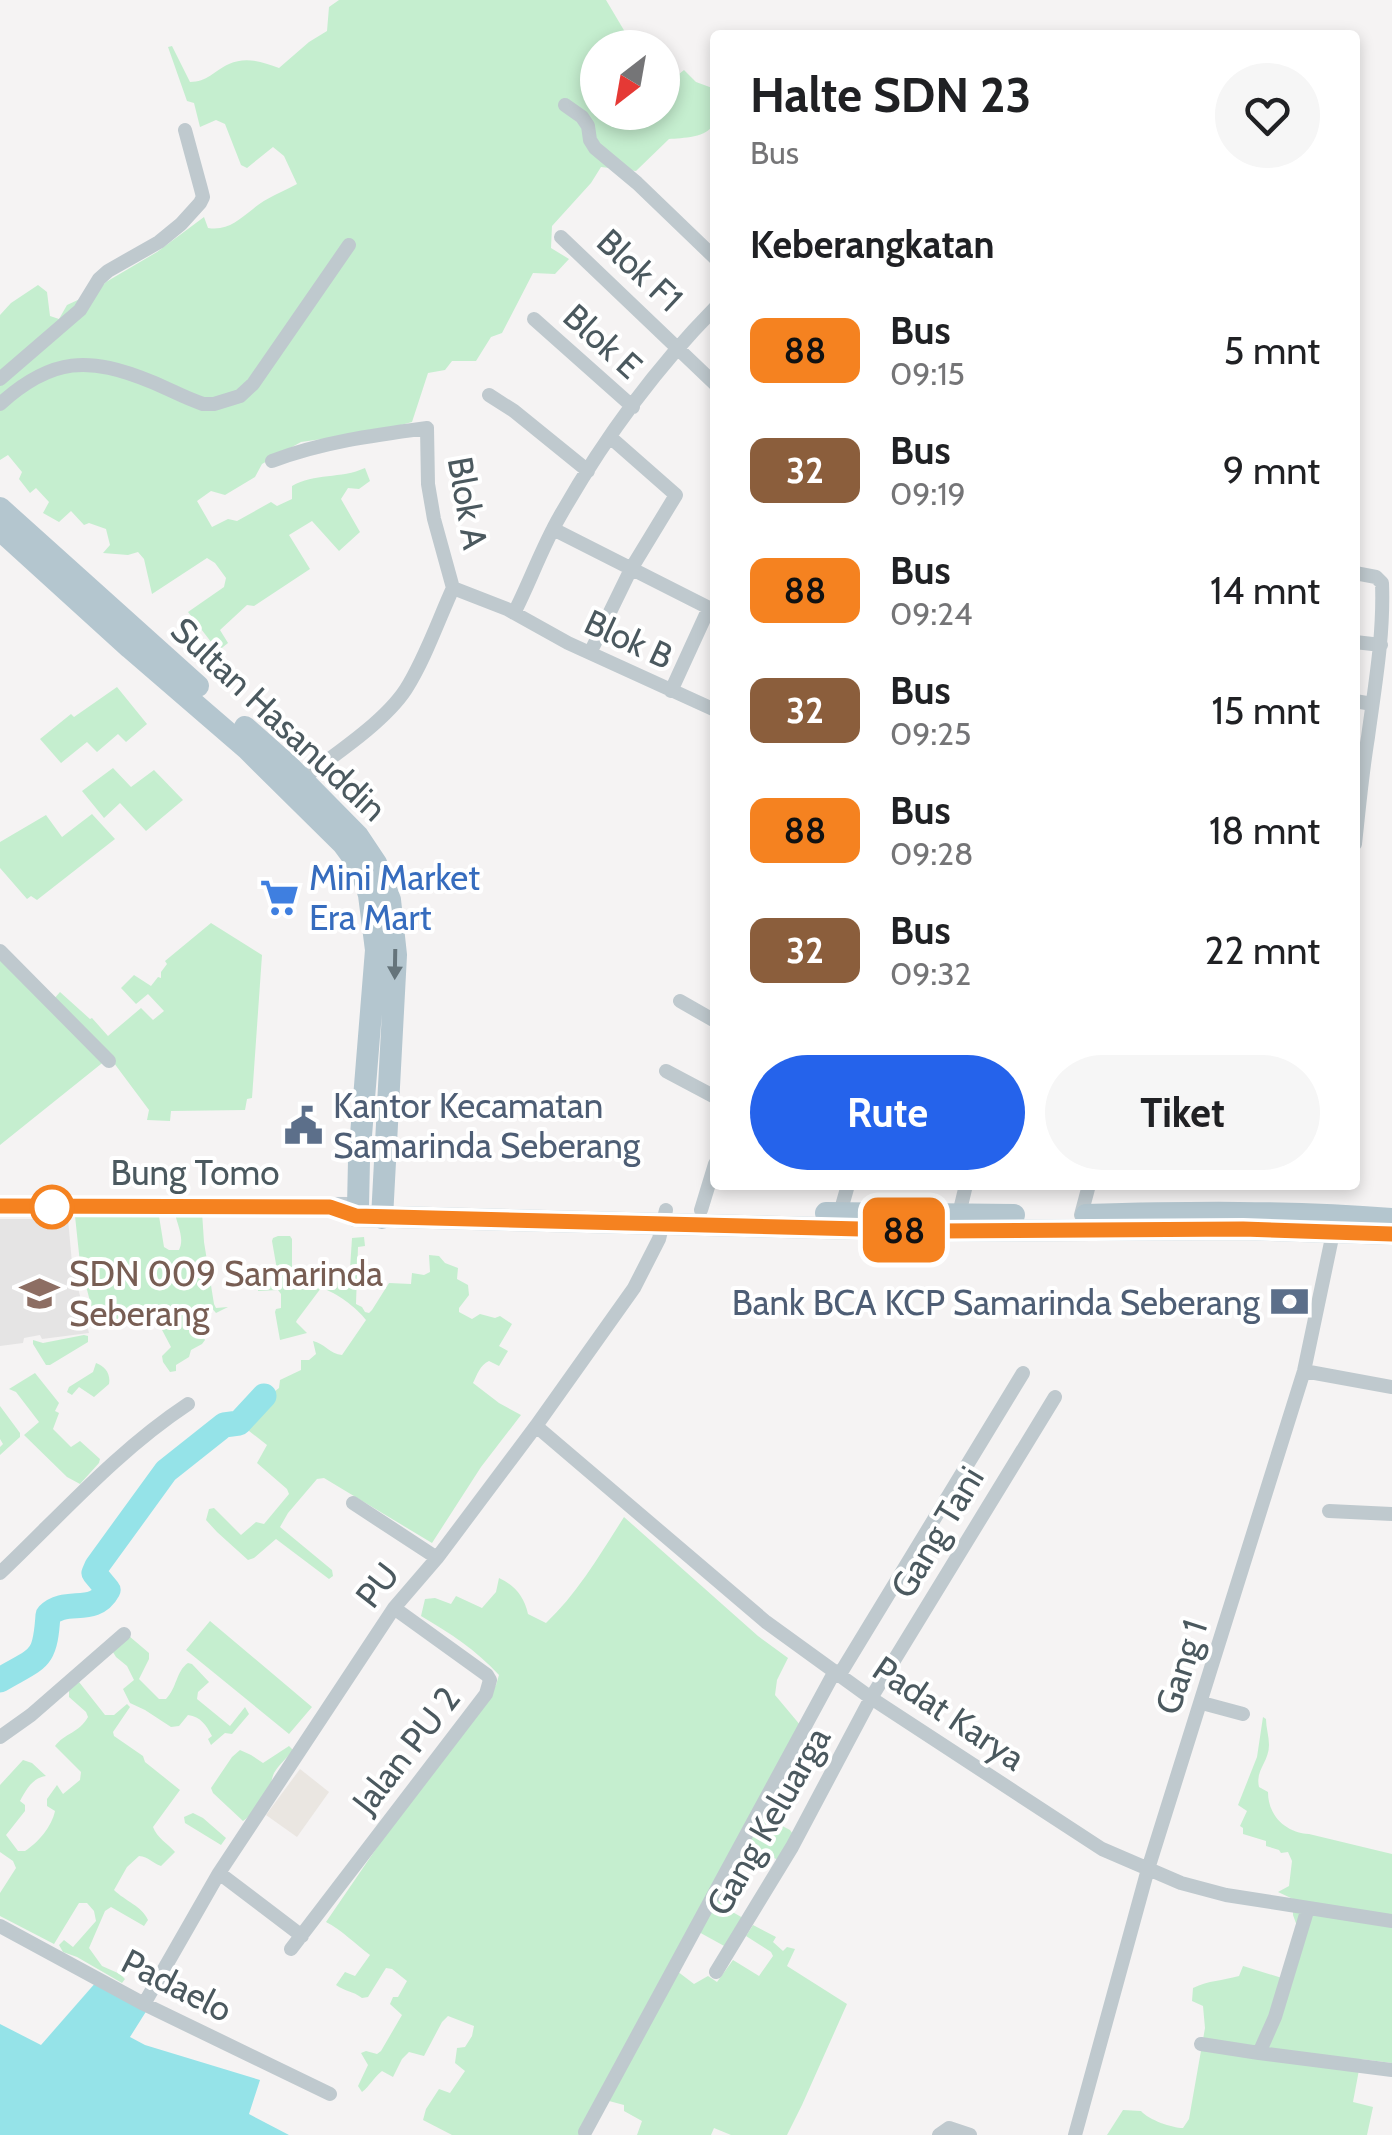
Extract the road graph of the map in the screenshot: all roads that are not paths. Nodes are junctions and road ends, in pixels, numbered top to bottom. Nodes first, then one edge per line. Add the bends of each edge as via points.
1 (565, 105) dead end
2 (185, 130) dead end
3 (561, 237) dead end
4 (349, 245) dead end
5 (710, 253) edge
6 (710, 313) edge
7 (534, 319) dead end
8 (679, 347) junction
9 (0, 378) edge
10 (710, 379) edge
11 (489, 396) dead end
12 (0, 404) edge
13 (633, 407) junction
14 (610, 436) junction
15 (272, 462) dead end
16 (588, 471) junction
17 (0, 508) edge
18 (553, 529) junction
19 (0, 530) edge
20 (631, 569) junction
21 (1360, 574) edge
22 (454, 588) junction
23 (710, 608) edge
24 (710, 613) edge
25 (517, 615) junction
26 (1360, 643) edge
27 (1381, 645) junction
28 (590, 653) junction
29 (671, 691) junction
30 (1360, 703) edge
31 (1372, 704) junction
32 (710, 708) edge
33 (1360, 767) edge
34 (294, 784) junction
35 (0, 952) edge
36 (680, 1001) dead end
37 (710, 1018) edge
38 (109, 1061) dead end
39 (666, 1071) dead end
40 (710, 1094) edge
41 (371, 1161) junction
42 (710, 1180) edge
43 (847, 1190) edge
44 (965, 1190) edge
45 (1089, 1190) edge
46 (0, 1206) edge
47 (701, 1210) junction
48 (357, 1211) junction
49 (382, 1213) junction
50 (840, 1213) junction
51 (959, 1214) junction
52 (1082, 1215) junction
53 (664, 1217) junction
54 (1392, 1218) edge
55 (1011, 1223) junction
56 (1335, 1223) junction
57 (1392, 1234) edge
58 (1304, 1371) junction
59 (1023, 1372) dead end
60 (1392, 1388) edge
61 (1055, 1397) dead end
62 (188, 1404) dead end
63 (536, 1426) junction
64 (353, 1502) dead end
65 (1329, 1510) dead end
66 (1392, 1514) edge
67 (436, 1558) junction
68 (0, 1573) edge
69 (394, 1608) junction
70 (124, 1634) dead end
71 (838, 1672) junction
72 (871, 1698) junction
73 (1202, 1703) junction
74 (1243, 1714) dead end
75 (0, 1737) edge
76 (1148, 1869) junction
77 (219, 1873) junction
78 (1308, 1908) junction
79 (1392, 1921) edge
80 (0, 1926) edge
81 (302, 1936) junction
82 (290, 1949) dead end
83 (716, 1972) dead end
84 (144, 2004) junction
85 (1201, 2044) dead end
86 (1259, 2053) junction
87 (1392, 2070) edge
88 (330, 2094) dead end
89 (585, 2132) dead end
90 (939, 2135) edge
91 (970, 2135) edge
92 (1075, 2135) edge

1 - 5 street via 582,117 595,148
2 - 9 street via 200,203 159,242 108,271 80,310
3 - 8 street, Blok F1
4 - 12 street via 240,396 203,404 131,374 82,364 36,376
6 - 8 street
7 - 13 street, Blok E
8 - 10 street, Blok F1
8 - 13 street
11 - 16 street
13 - 14 street
14 - 16 street
14 - 20 street via 676,495
15 - 22 street, Blok A via 322,445 428,428 428,484
16 - 18 street
17 - 34 main road, Sultan Hasanuddin
18 - 20 street
18 - 25 street
19 - 34 main road, Sultan Hasanuddin
20 - 23 street
20 - 28 street
21 - 27 street via 1382,583
22 - 25 street, Blok B
22 - 34 street via 395,703
24 - 29 street
25 - 28 street, Blok B
26 - 27 street
27 - 31 street
28 - 29 street, Blok B
29 - 32 street, Blok B
30 - 31 street
31 - 33 street
34 - 41 main road, Sultan Hasanuddin via 360,866 369,895 382,1018
35 - 38 street
36 - 37 street
39 - 40 street
41 - 48 main road, Sultan Hasanuddin
41 - 49 main road, Sultan Hasanuddin
42 - 47 street
43 - 50 street
44 - 51 street
45 - 52 street
46 - 48 street, Bung Tomo
47 - 50 main road, Bung Tomo
47 - 53 main road, Bung Tomo
48 - 49 main road, Bung Tomo
49 - 53 main road, Bung Tomo
50 - 51 main road, Bung Tomo
51 - 55 main road, Bung Tomo
52 - 55 main road, Bung Tomo
52 - 56 main road, Bung Tomo
53 - 55 main road, Bung Tomo via 939,1231
53 - 63 street, PU via 634,1288
54 - 56 main road, Bung Tomo
55 - 56 main road, Bung Tomo via 1243,1229
56 - 57 main road, Bung Tomo
56 - 58 street, Gang 1
58 - 60 street
58 - 73 street, Gang 1
59 - 71 street
61 - 72 street, Gang Tani
62 - 68 street via 106,1467
63 - 67 street, PU
63 - 71 street, Padat Karya via 766,1622
64 - 67 street
65 - 66 street
67 - 69 street, PU
69 - 77 street, PU
69 - 81 street, Jalan PU 2 via 490,1680 486,1694
70 - 75 street
71 - 72 street, Padat Karya
71 - 89 street
72 - 76 street, Padat Karya via 1102,1849
72 - 83 street, Gang Keluarga via 792,1848
73 - 74 street
73 - 76 street, Gang 1
76 - 78 street, Padat Karya via 1226,1895
76 - 92 street, Gang 1
77 - 81 street
77 - 84 street, PU
78 - 79 street, Padat Karya
78 - 86 street
80 - 84 street, Padaelo
81 - 82 street, Jalan PU 2
84 - 88 street, Padaelo
85 - 86 street
86 - 87 street
90 - 91 street via 949,2128

